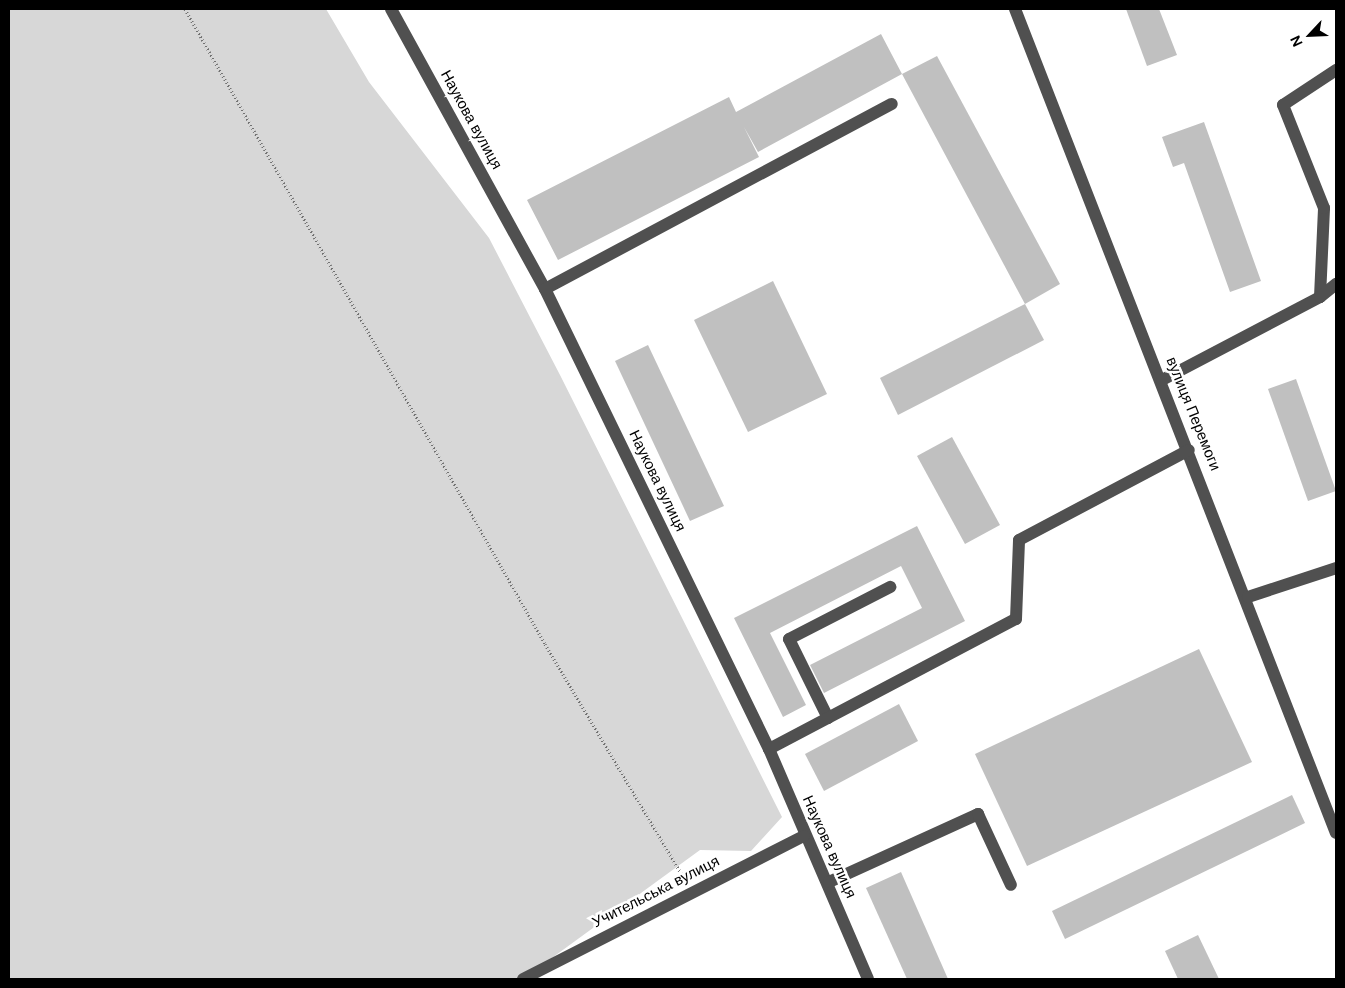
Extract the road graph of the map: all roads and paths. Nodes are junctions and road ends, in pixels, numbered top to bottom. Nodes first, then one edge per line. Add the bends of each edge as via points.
1 (185, 9) edge
2 (391, 9) edge
3 (1015, 9) edge
4 (1336, 70) edge
5 (892, 104) dead end
6 (1336, 284) edge
7 (545, 289) junction
8 (1320, 297) junction
9 (1162, 380) junction
10 (1189, 450) junction
11 (1336, 568) edge
12 (890, 587) dead end
13 (1248, 597) junction
14 (828, 718) junction
15 (770, 749) junction
16 (1336, 833) edge
17 (804, 836) junction
18 (828, 882) junction
19 (1011, 886) dead end
20 (691, 890) junction
21 (523, 979) edge
22 (868, 979) edge

1 - 20 path via 545,644
2 - 7 street, Наукова вулиця
3 - 9 street, вулиця Перемоги
4 - 8 street via 1283,104 1324,208
5 - 7 street
6 - 8 street
7 - 15 street, Наукова вулиця
8 - 9 street
9 - 10 street, вулиця Перемоги
10 - 13 street, вулиця Перемоги
10 - 14 street via 1019,540 1016,619
11 - 13 street
12 - 14 street via 789,639
13 - 16 street, вулиця Перемоги
14 - 15 street
15 - 17 street, Наукова вулиця
17 - 18 street, Наукова вулиця
17 - 20 street, Учительська вулиця
18 - 19 street via 978,814
18 - 22 street, Наукова вулиця
20 - 21 street, Учительська вулиця

